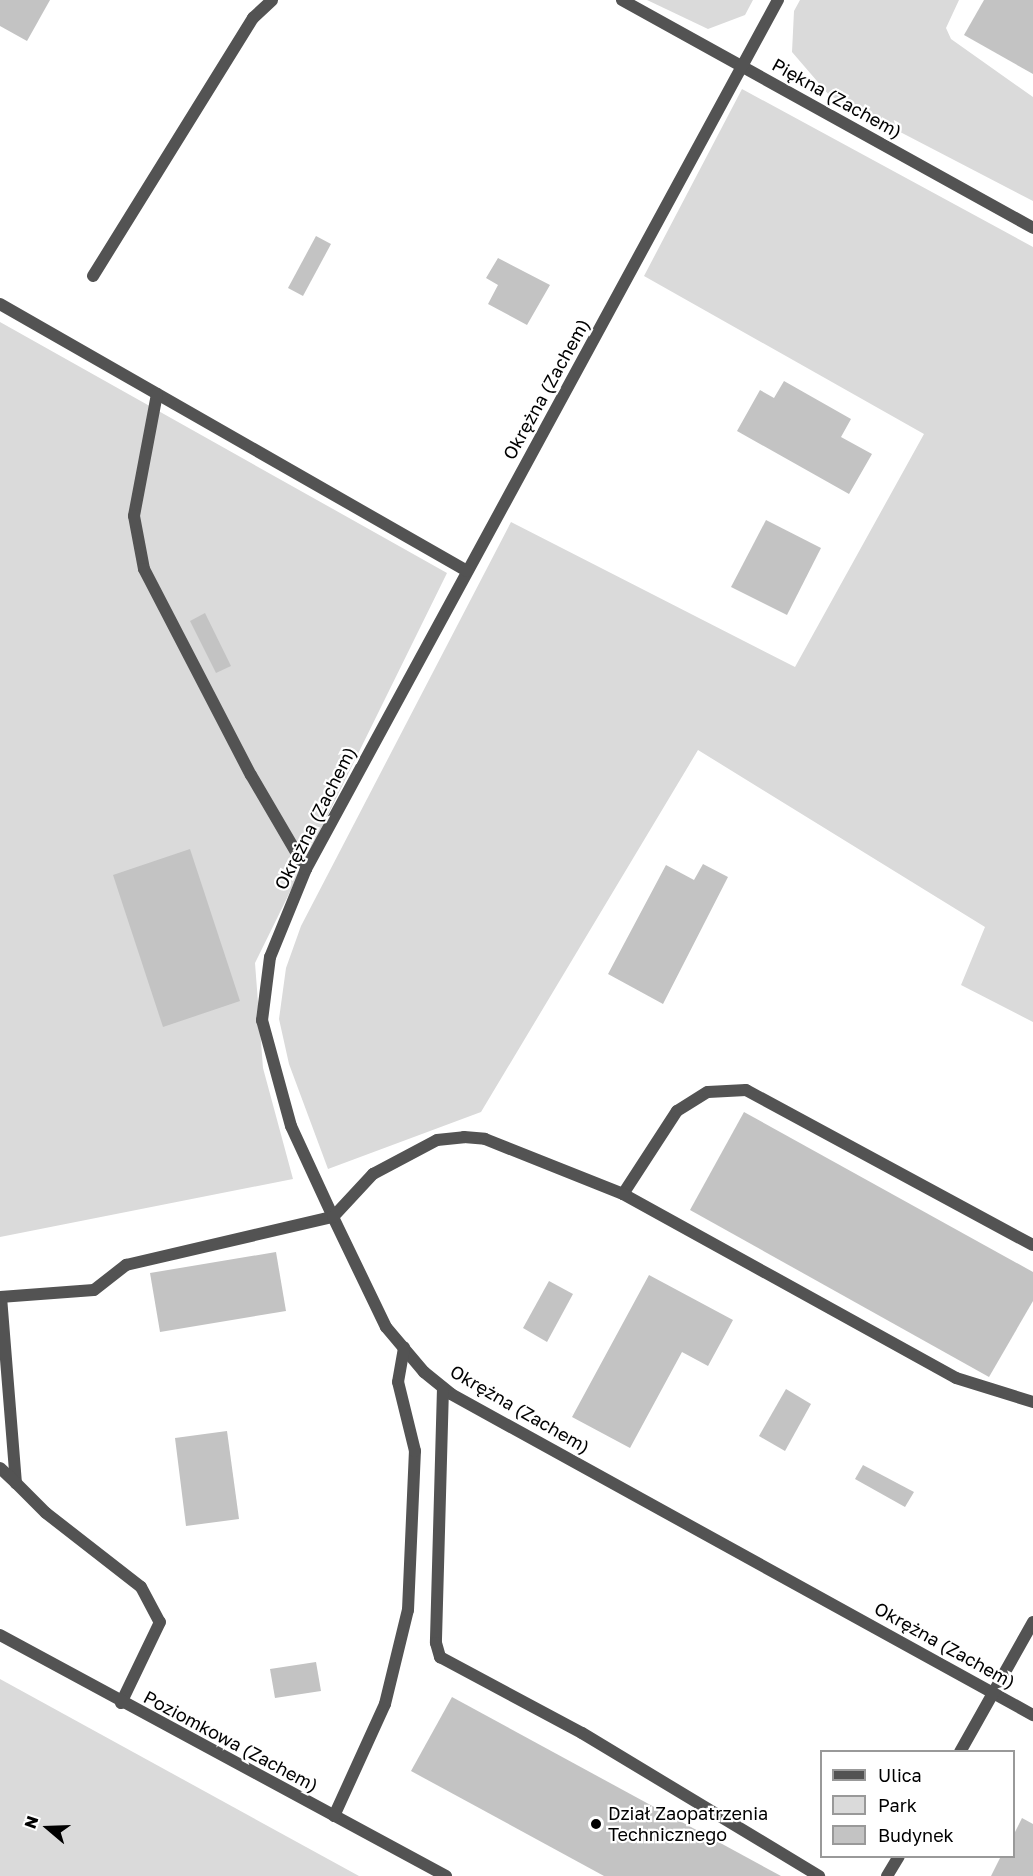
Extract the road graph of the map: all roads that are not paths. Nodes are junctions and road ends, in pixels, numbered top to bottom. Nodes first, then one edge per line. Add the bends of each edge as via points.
1 (272, 0) edge
2 (622, 0) edge
3 (778, 0) edge
4 (742, 66) junction
5 (1033, 228) edge
6 (93, 276) dead end
7 (0, 304) edge
8 (158, 394) junction
9 (467, 571) junction
10 (306, 869) junction
11 (623, 1194) junction
12 (333, 1217) junction
13 (1033, 1245) edge
14 (0, 1297) edge
15 (404, 1348) junction
16 (443, 1388) junction
17 (1033, 1402) edge
18 (0, 1468) edge
19 (16, 1483) junction
20 (1033, 1622) edge
21 (0, 1635) edge
22 (994, 1693) junction
23 (121, 1703) junction
24 (1033, 1715) edge
25 (961, 1750) edge
26 (334, 1816) junction
27 (897, 1858) edge
28 (446, 1876) edge
29 (819, 1876) edge
30 (887, 1876) edge

1 - 6 street via 253,18
2 - 4 street, Piękna (Zachem)
3 - 4 street, Okrężna (Zachem)
4 - 5 street, Piękna (Zachem)
4 - 9 street, Okrężna (Zachem)
7 - 8 street
8 - 9 street
8 - 10 street via 134,516 144,569 251,775
9 - 10 street, Okrężna (Zachem)
10 - 12 street, Okrężna (Zachem) via 270,957 262,1020 291,1126
11 - 12 street via 485,1139 464,1137 437,1140 373,1174
11 - 13 street via 677,1111 708,1092 746,1090
11 - 17 street via 956,1378
12 - 14 street via 126,1265 94,1290
12 - 15 street, Okrężna (Zachem) via 386,1327
14 - 19 street
15 - 16 street, Okrężna (Zachem)
15 - 26 street via 398,1382 415,1451 408,1610 385,1704
16 - 22 street, Okrężna (Zachem)
16 - 29 street via 436,1643 440,1657 582,1733
18 - 19 street
19 - 23 street via 46,1513 141,1587 160,1622
20 - 22 street
21 - 23 street, Poziomkowa (Zachem)
22 - 24 street, Okrężna (Zachem)
22 - 25 street
23 - 26 street, Poziomkowa (Zachem)
26 - 28 street, Poziomkowa (Zachem)
27 - 30 street

